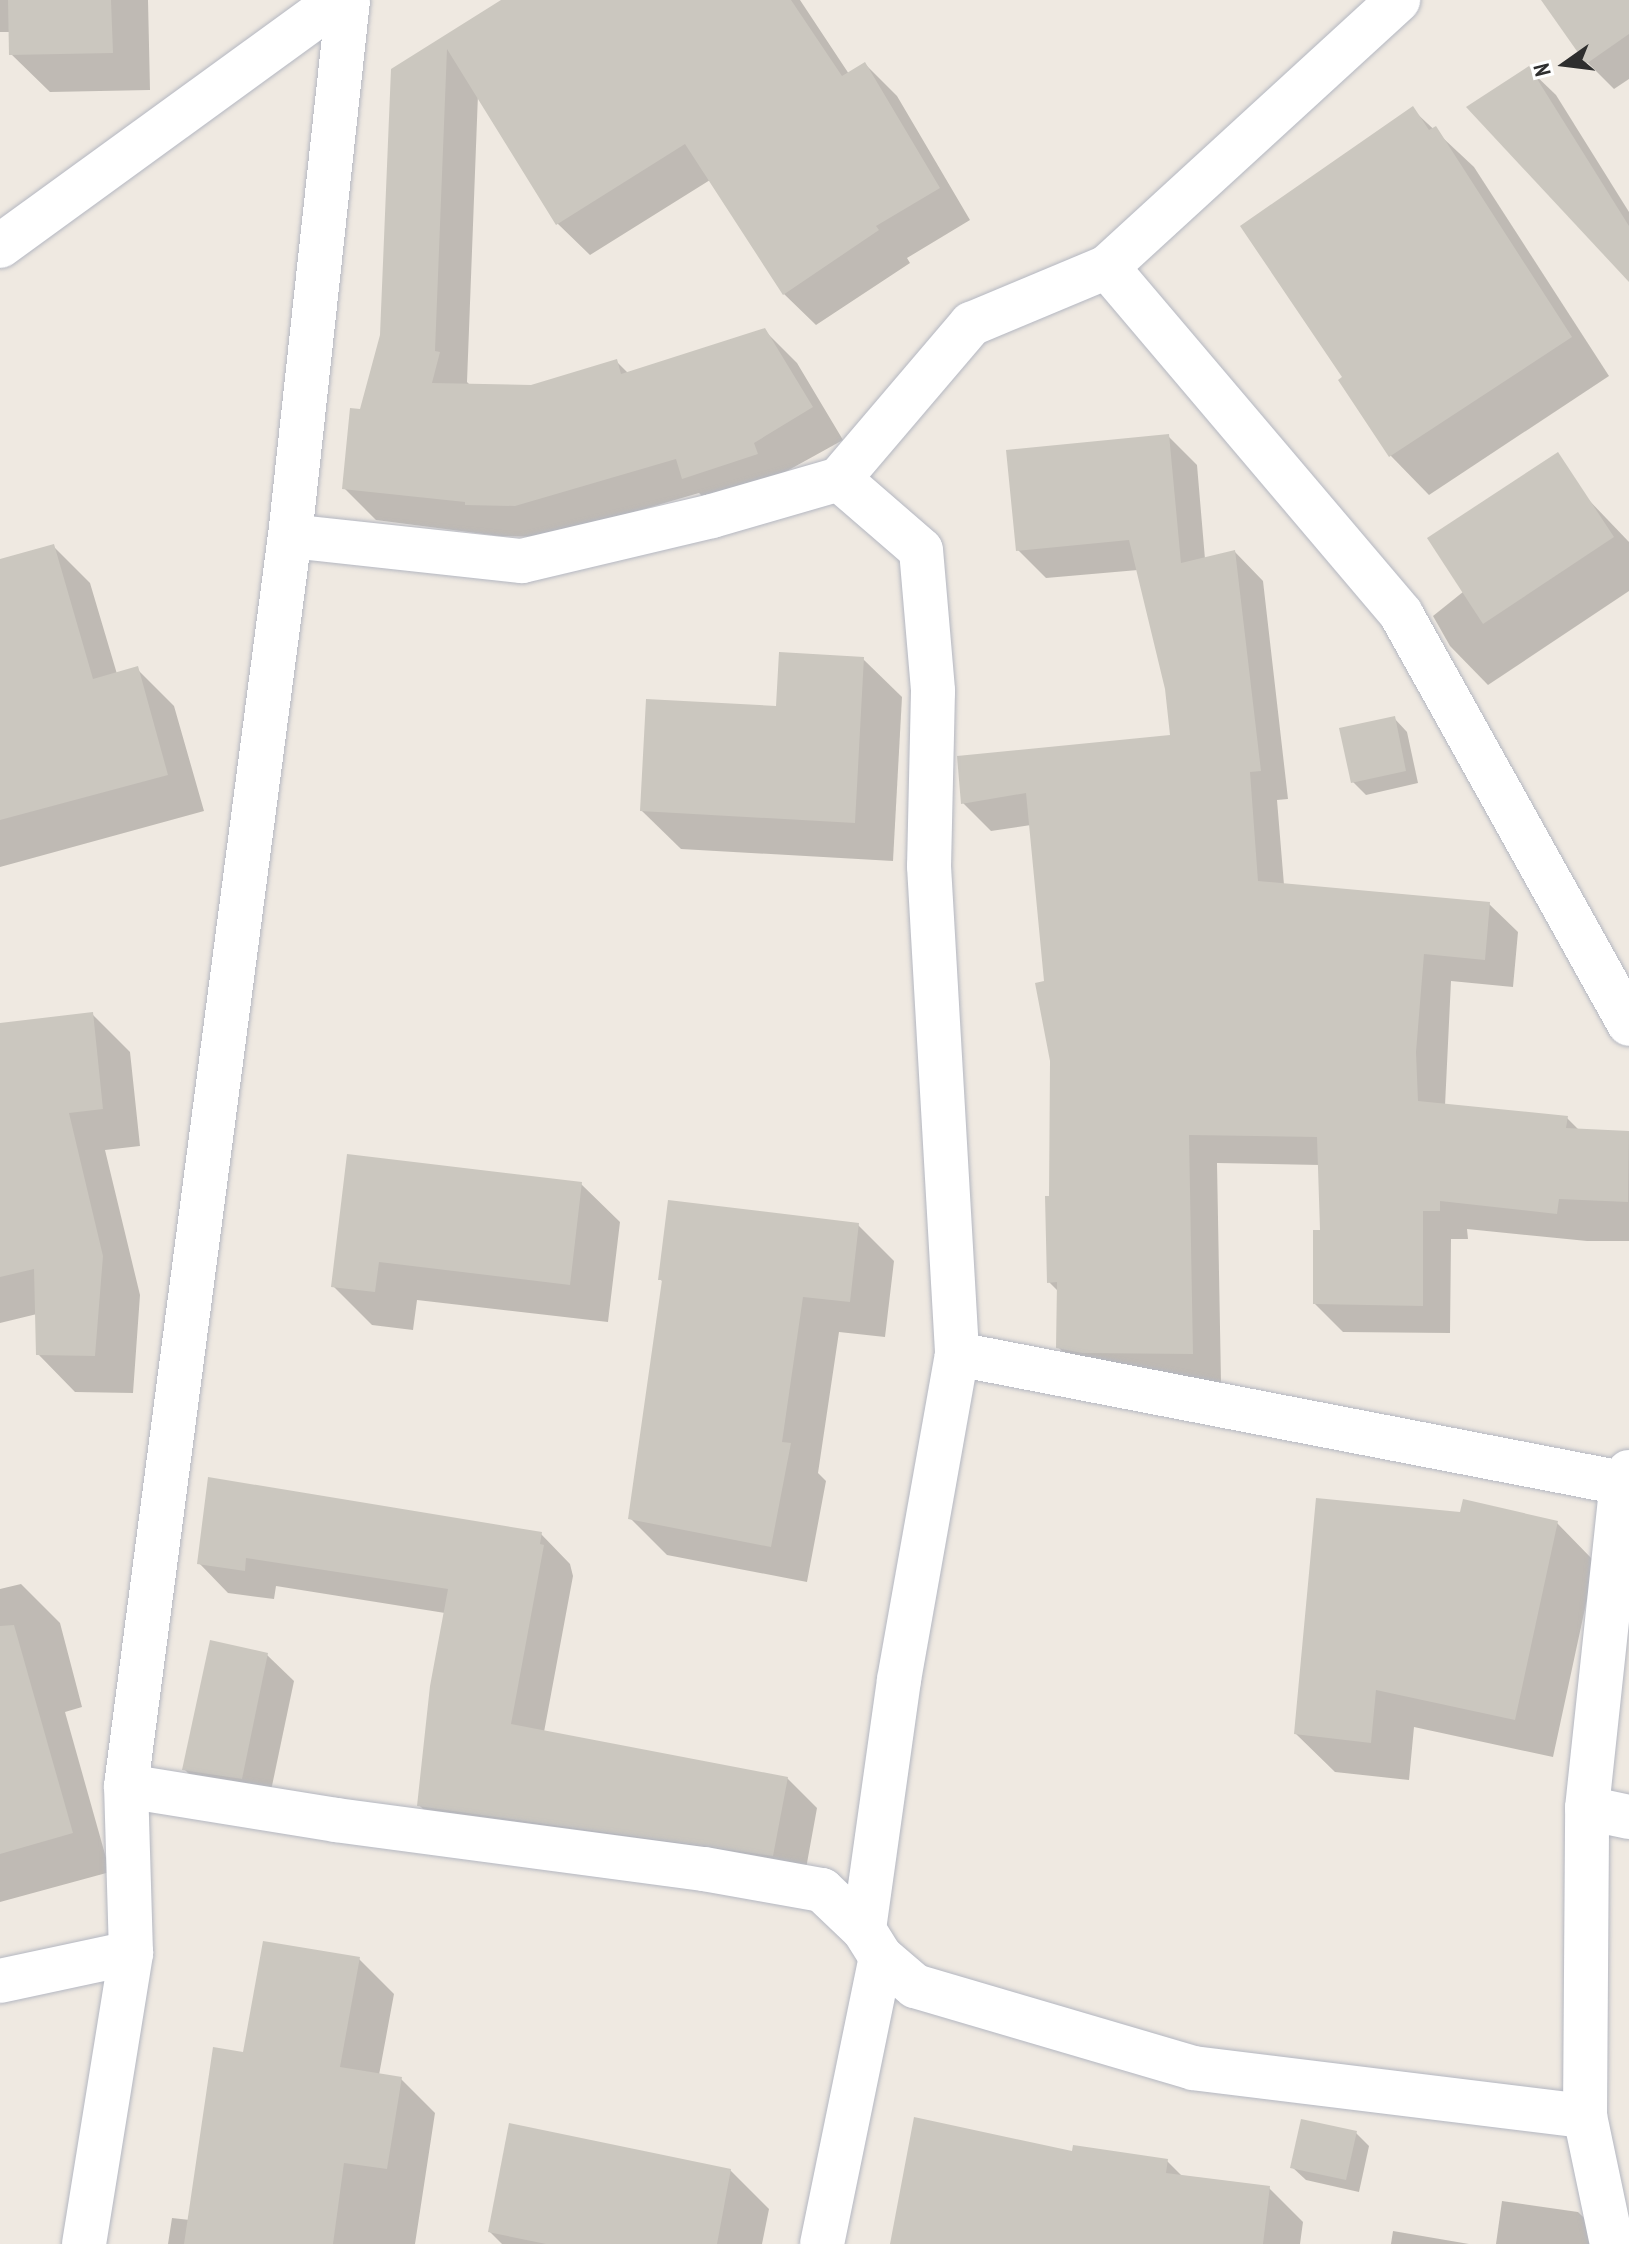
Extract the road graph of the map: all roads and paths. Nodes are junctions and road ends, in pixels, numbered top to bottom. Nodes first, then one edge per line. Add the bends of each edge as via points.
1 (339, 0) edge
2 (348, 0) edge
3 (1398, 0) edge
4 (0, 246) edge
5 (1107, 267) junction
6 (839, 479) junction
7 (290, 536) junction
8 (1629, 1024) edge
9 (957, 1354) junction
10 (1626, 1478) edge
11 (126, 1786) junction
12 (1587, 1808) junction
13 (1629, 1817) edge
14 (873, 1943) junction
15 (131, 1953) junction
16 (0, 1981) edge
17 (1585, 2116) junction
18 (84, 2244) edge
19 (822, 2244) edge
20 (1612, 2244) edge

1 - 4 street
2 - 7 street
3 - 5 street
5 - 6 street via 971,324
5 - 8 street via 1401,614
6 - 7 street via 712,516 522,561
6 - 9 street via 921,550 933,691 929,866
7 - 11 street
9 - 10 street
9 - 14 street via 899,1680
10 - 12 street
11 - 14 street via 822,1890
11 - 15 street
12 - 13 street
12 - 17 street
14 - 17 street via 915,1986 1193,2068
14 - 19 street
15 - 16 street
15 - 18 street
17 - 20 street

